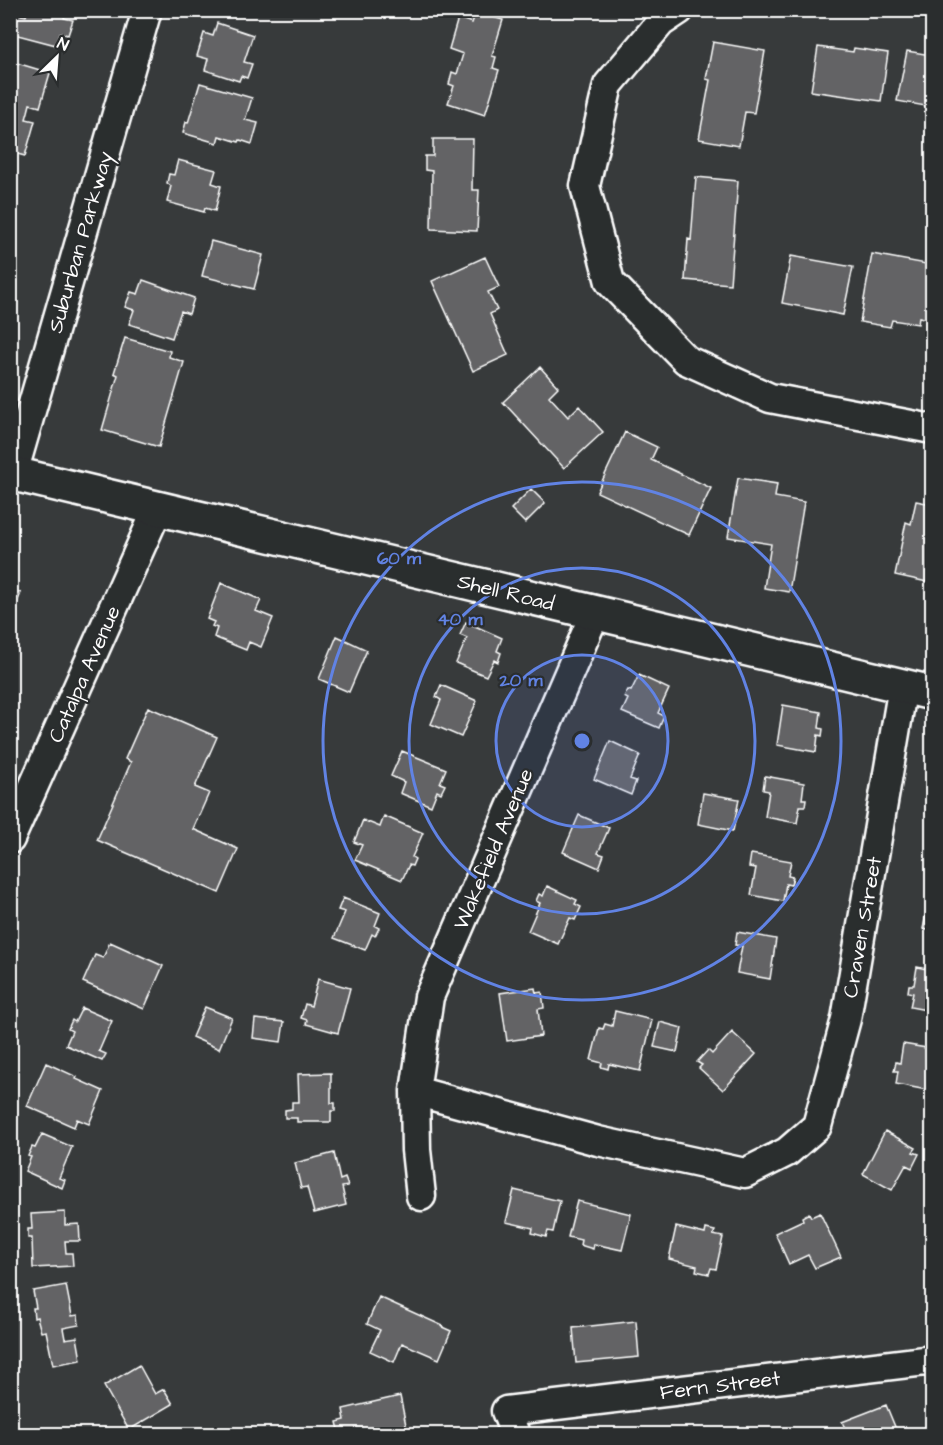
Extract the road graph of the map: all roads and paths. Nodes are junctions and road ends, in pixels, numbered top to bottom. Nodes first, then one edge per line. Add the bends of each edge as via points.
1 (147, 10) edge
2 (679, 10) edge
3 (933, 429) edge
4 (12, 473) edge
5 (158, 508) junction
6 (595, 614) junction
7 (918, 690) edge
8 (10, 839) edge
9 (415, 1091) junction
10 (421, 1196) dead end
11 (933, 1363) edge
12 (511, 1423) edge

1 - 4 street, Suburban Parkway
2 - 3 street via 661,22 608,85 585,186 610,282 686,360 770,398
4 - 5 street, Shell Road
5 - 6 street, Shell Road
5 - 8 street, Catalpa Avenue
6 - 7 street, Shell Road
6 - 9 street, Wakefield Avenue via 429,997
7 - 9 street, Craven Street via 846,1019 818,1125 787,1152 745,1173 598,1141
9 - 10 street, Wakefield Avenue
11 - 12 street, Fern Street via 925,1360

